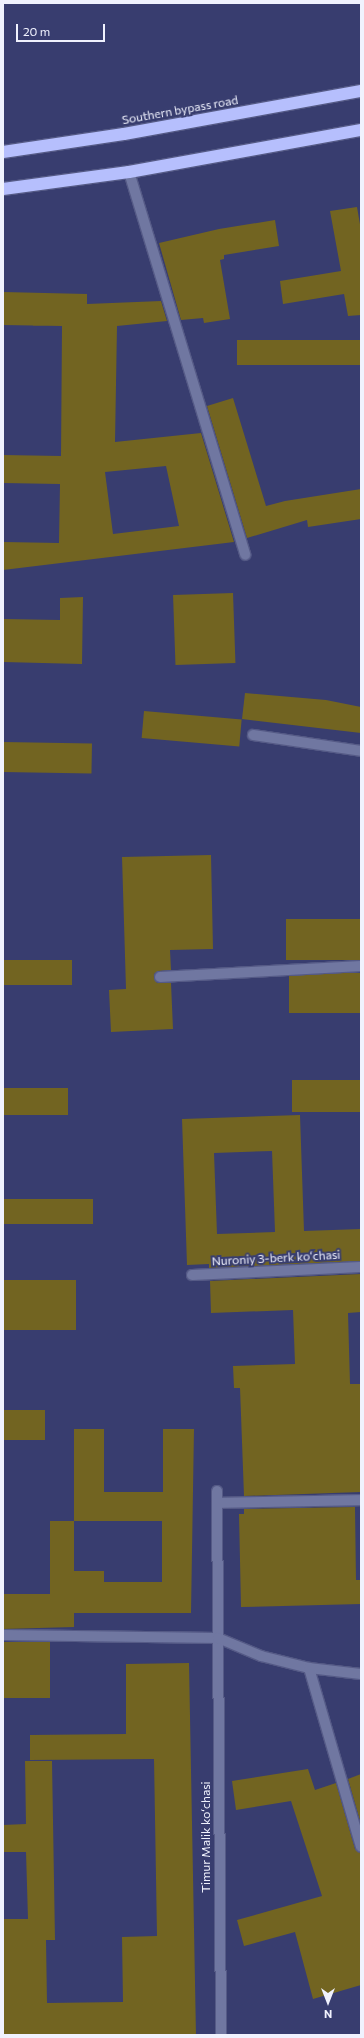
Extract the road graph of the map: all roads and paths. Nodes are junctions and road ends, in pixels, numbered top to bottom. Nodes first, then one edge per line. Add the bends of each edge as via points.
1 (361, 91) edge
2 (361, 130) edge
3 (3, 152) edge
4 (129, 172) junction
5 (3, 189) edge
6 (246, 555) dead end
7 (253, 735) dead end
8 (361, 751) edge
9 (361, 966) edge
10 (160, 977) dead end
11 (361, 1267) edge
12 (192, 1275) dead end
13 (217, 1491) dead end
14 (361, 1500) edge
15 (217, 1503) junction
16 (3, 1635) edge
17 (218, 1638) junction
18 (310, 1668) junction
19 (361, 1674) edge
20 (361, 1846) edge
21 (220, 2035) edge

1 - 3 highway, Southern bypass road via 124,134
2 - 4 highway
4 - 5 highway
4 - 6 street
7 - 8 street
9 - 10 street
11 - 12 street, Nuroniy 3-berk koʻchasi
13 - 15 street, Timur Malik koʻchasi
14 - 15 street
15 - 17 street, Timur Malik koʻchasi
16 - 17 street
17 - 18 street via 261,1656
17 - 21 street, Timur Malik koʻchasi
18 - 19 street
18 - 20 street

